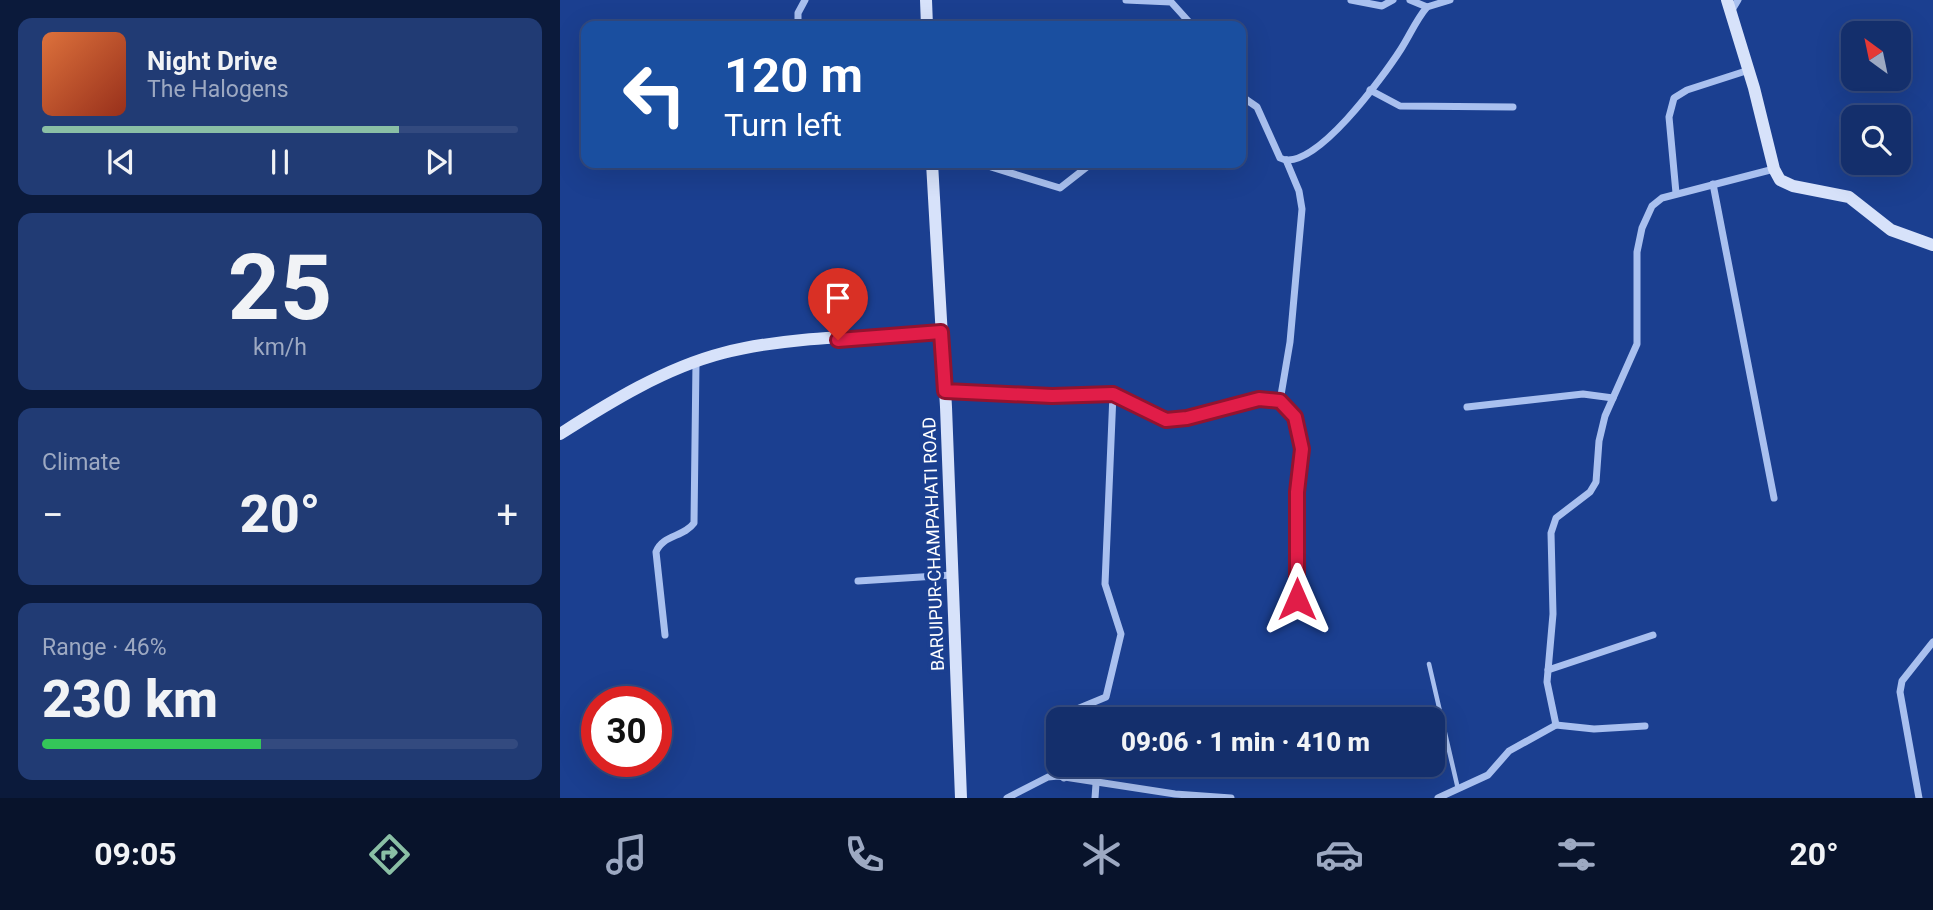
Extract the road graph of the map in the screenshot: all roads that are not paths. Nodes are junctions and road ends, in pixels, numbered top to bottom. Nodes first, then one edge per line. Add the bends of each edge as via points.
1 (805, 0) edge
2 (926, 0) edge
3 (1126, 0) edge
4 (1351, 0) edge
5 (1393, 0) edge
6 (1410, 0) edge
7 (1450, 0) edge
8 (1732, 3) edge
9 (1427, 7) junction
10 (798, 21) edge
11 (927, 21) edge
12 (1188, 21) edge
13 (1749, 70) junction
14 (1370, 90) junction
15 (1246, 99) edge
16 (1513, 107) dead end
17 (1286, 160) junction
18 (932, 168) edge
19 (994, 168) edge
20 (1086, 168) edge
21 (1774, 169) junction
22 (1713, 184) junction
23 (1676, 193) junction
24 (1933, 245) edge
25 (941, 332) junction
26 (696, 362) junction
27 (945, 391) junction
28 (1113, 394) junction
29 (1613, 398) junction
30 (1280, 401) junction
31 (1467, 407) dead end
32 (560, 434) edge
33 (1774, 498) dead end
34 (952, 575) junction
35 (858, 581) dead end
36 (1297, 599) dead end
37 (665, 635) dead end
38 (1654, 635) dead end
39 (1933, 642) edge
40 (1429, 664) dead end
41 (1548, 670) junction
42 (1082, 707) edge
43 (1556, 725) junction
44 (1645, 726) dead end
45 (1065, 778) joint
46 (1096, 783) junction
47 (1458, 789) junction
48 (961, 798) edge
49 (1007, 798) edge
50 (1096, 798) edge
51 (1231, 798) edge
52 (1438, 798) edge
53 (1461, 798) edge
54 (1919, 798) edge

1 - 10 street
2 - 11 main road
3 - 12 street via 1171,2
4 - 5 street via 1382,6
6 - 9 street
7 - 9 street
8 - 13 main road
9 - 14 street
13 - 21 main road
13 - 23 street via 1674,98 1670,106
14 - 16 street via 1400,106
14 - 17 street via 1333,135 1306,154
15 - 17 street via 1257,107 1276,153
17 - 30 street via 1302,209
18 - 25 main road, BARUIPUR-CHAMPAHATI ROAD
19 - 20 street via 1060,188
21 - 22 street
21 - 24 main road via 1780,180 1849,197 1891,230
22 - 23 street
22 - 33 street
23 - 29 street via 1652,206 1642,228 1637,252 1637,344
25 - 26 main road via 760,345
25 - 27 main road, BARUIPUR-CHAMPAHATI ROAD
26 - 32 main road
26 - 37 street via 694,523 689,530 663,541 656,552
27 - 28 street
27 - 34 main road, BARUIPUR-CHAMPAHATI ROAD
28 - 30 street via 1166,420 1259,399
28 - 42 street via 1105,584 1121,634 1106,697
29 - 31 street via 1583,394
29 - 41 street via 1599,441 1596,482 1553,523
30 - 36 street via 1295,417 1302,449 1297,492
34 - 35 street
34 - 48 main road, BARUIPUR-CHAMPAHATI ROAD
38 - 41 street
39 - 54 street via 1902,681 1900,692
40 - 47 lane
41 - 43 street
43 - 44 street via 1577,729
43 - 47 street via 1509,751 1488,775
45 - 46 street
45 - 49 street via 1048,777
46 - 50 street
46 - 51 street
47 - 52 street
47 - 53 street

